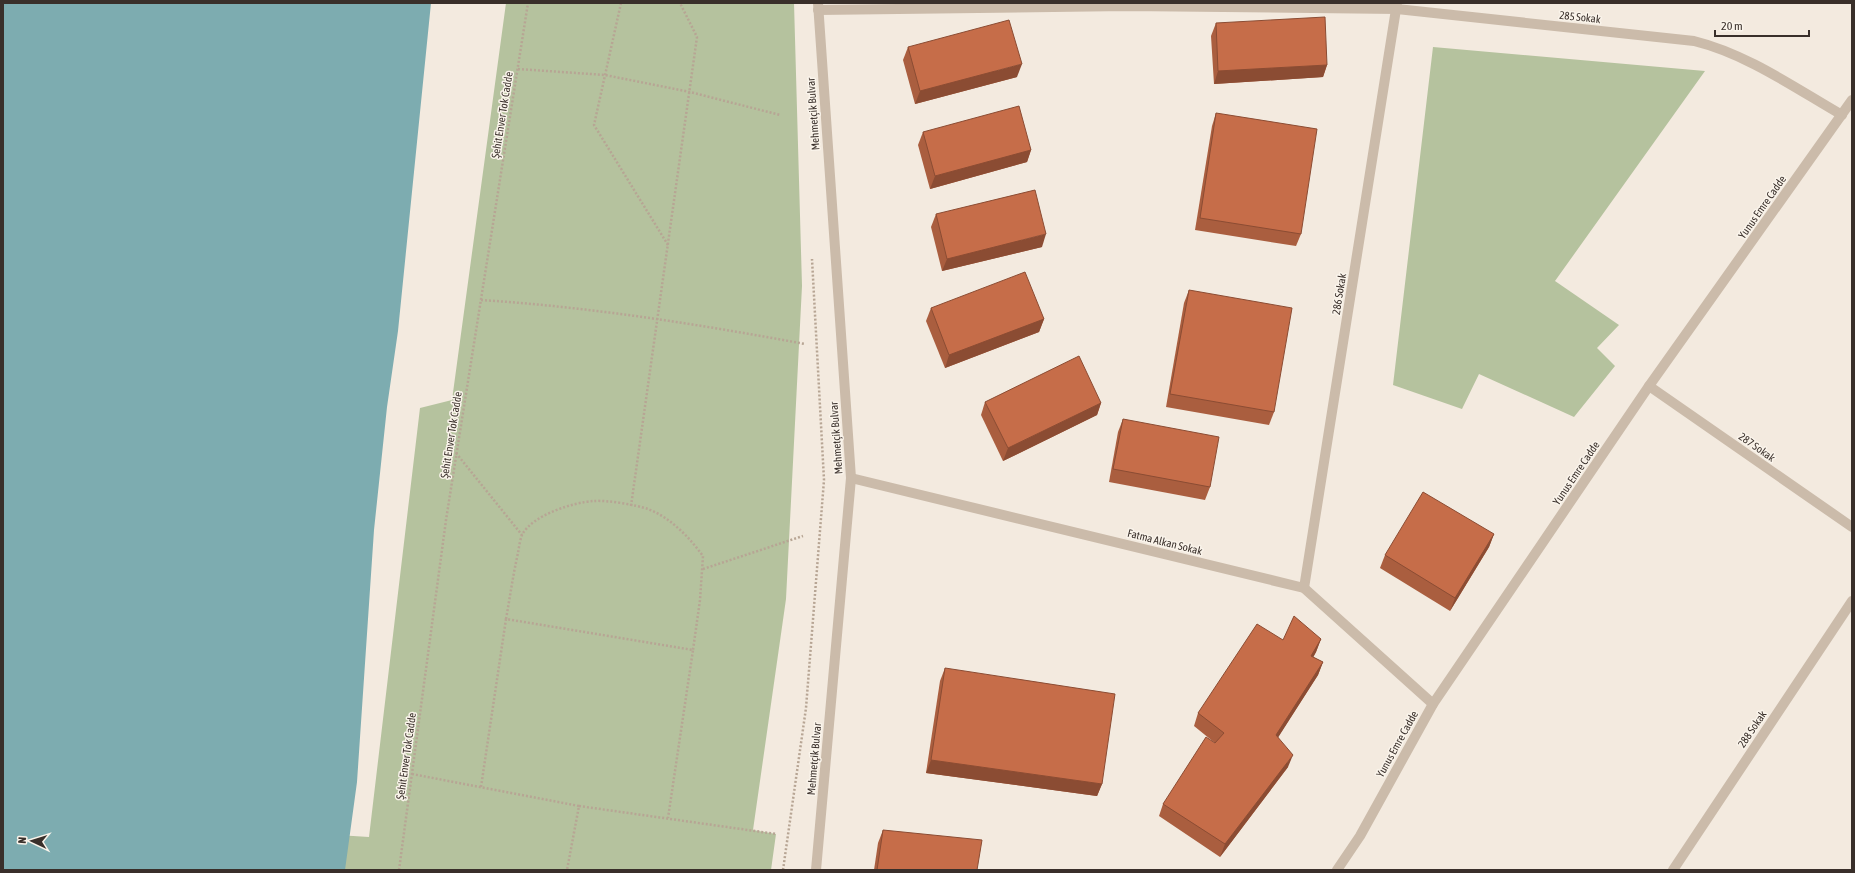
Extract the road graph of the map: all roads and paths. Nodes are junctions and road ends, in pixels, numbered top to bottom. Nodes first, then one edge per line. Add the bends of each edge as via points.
1 (528, 3) edge
2 (621, 3) edge
3 (680, 3) edge
4 (1397, 6) edge
5 (818, 7) edge
6 (518, 69) junction
7 (604, 75) junction
8 (690, 92) junction
9 (1852, 100) edge
10 (780, 115) dead end
11 (1842, 115) junction
12 (668, 245) junction
13 (812, 252) dead end
14 (481, 300) junction
15 (657, 319) junction
16 (805, 344) dead end
17 (1649, 386) junction
18 (456, 454) junction
19 (850, 478) junction
20 (631, 506) junction
21 (1852, 527) edge
22 (522, 535) junction
23 (803, 536) dead end
24 (703, 569) junction
25 (1304, 588) junction
26 (1852, 601) edge
27 (506, 619) junction
28 (693, 650) junction
29 (1433, 704) junction
30 (412, 774) junction
31 (481, 787) junction
32 (579, 806) junction
33 (668, 818) junction
34 (776, 834) dead end
35 (399, 870) edge
36 (567, 870) edge
37 (783, 870) edge
38 (816, 870) edge
39 (1337, 870) edge
40 (1673, 870) edge

1 - 6 path, Şehit Enver Tok Cadde
2 - 7 path
3 - 8 path via 697,37
4 - 5 street, 285 Sokak
4 - 11 street, 285 Sokak via 1694,41 1726,50
4 - 25 street, 286 Sokak
5 - 19 street, Mehmetçik Bulvar
6 - 7 path
6 - 14 path, Şehit Enver Tok Cadde
7 - 8 path
7 - 12 path via 594,125
8 - 10 path
8 - 12 path
9 - 11 street, Yunus Emre Cadde
11 - 17 street, Yunus Emre Cadde
12 - 15 path
13 - 37 path via 824,480 806,708
14 - 15 path via 548,304
14 - 18 path, Şehit Enver Tok Cadde
15 - 16 path
15 - 20 path
17 - 21 street, 287 Sokak
17 - 29 street, Yunus Emre Cadde
18 - 22 path
18 - 30 path, Şehit Enver Tok Cadde
19 - 25 street, Fatma Alkan Sokak
19 - 38 street, Mehmetçik Bulvar
20 - 22 path via 595,501 578,504 544,516
20 - 24 path via 648,509 682,531 703,556
22 - 27 path
23 - 24 path
24 - 28 path
25 - 29 street, Fatma Alkan Sokak
26 - 40 street, 288 Sokak
27 - 28 path
27 - 31 path
28 - 33 path
29 - 39 street, Yunus Emre Cadde via 1360,836
30 - 31 path
30 - 35 path, Şehit Enver Tok Cadde
31 - 32 path
32 - 33 path
32 - 36 path
33 - 34 path

